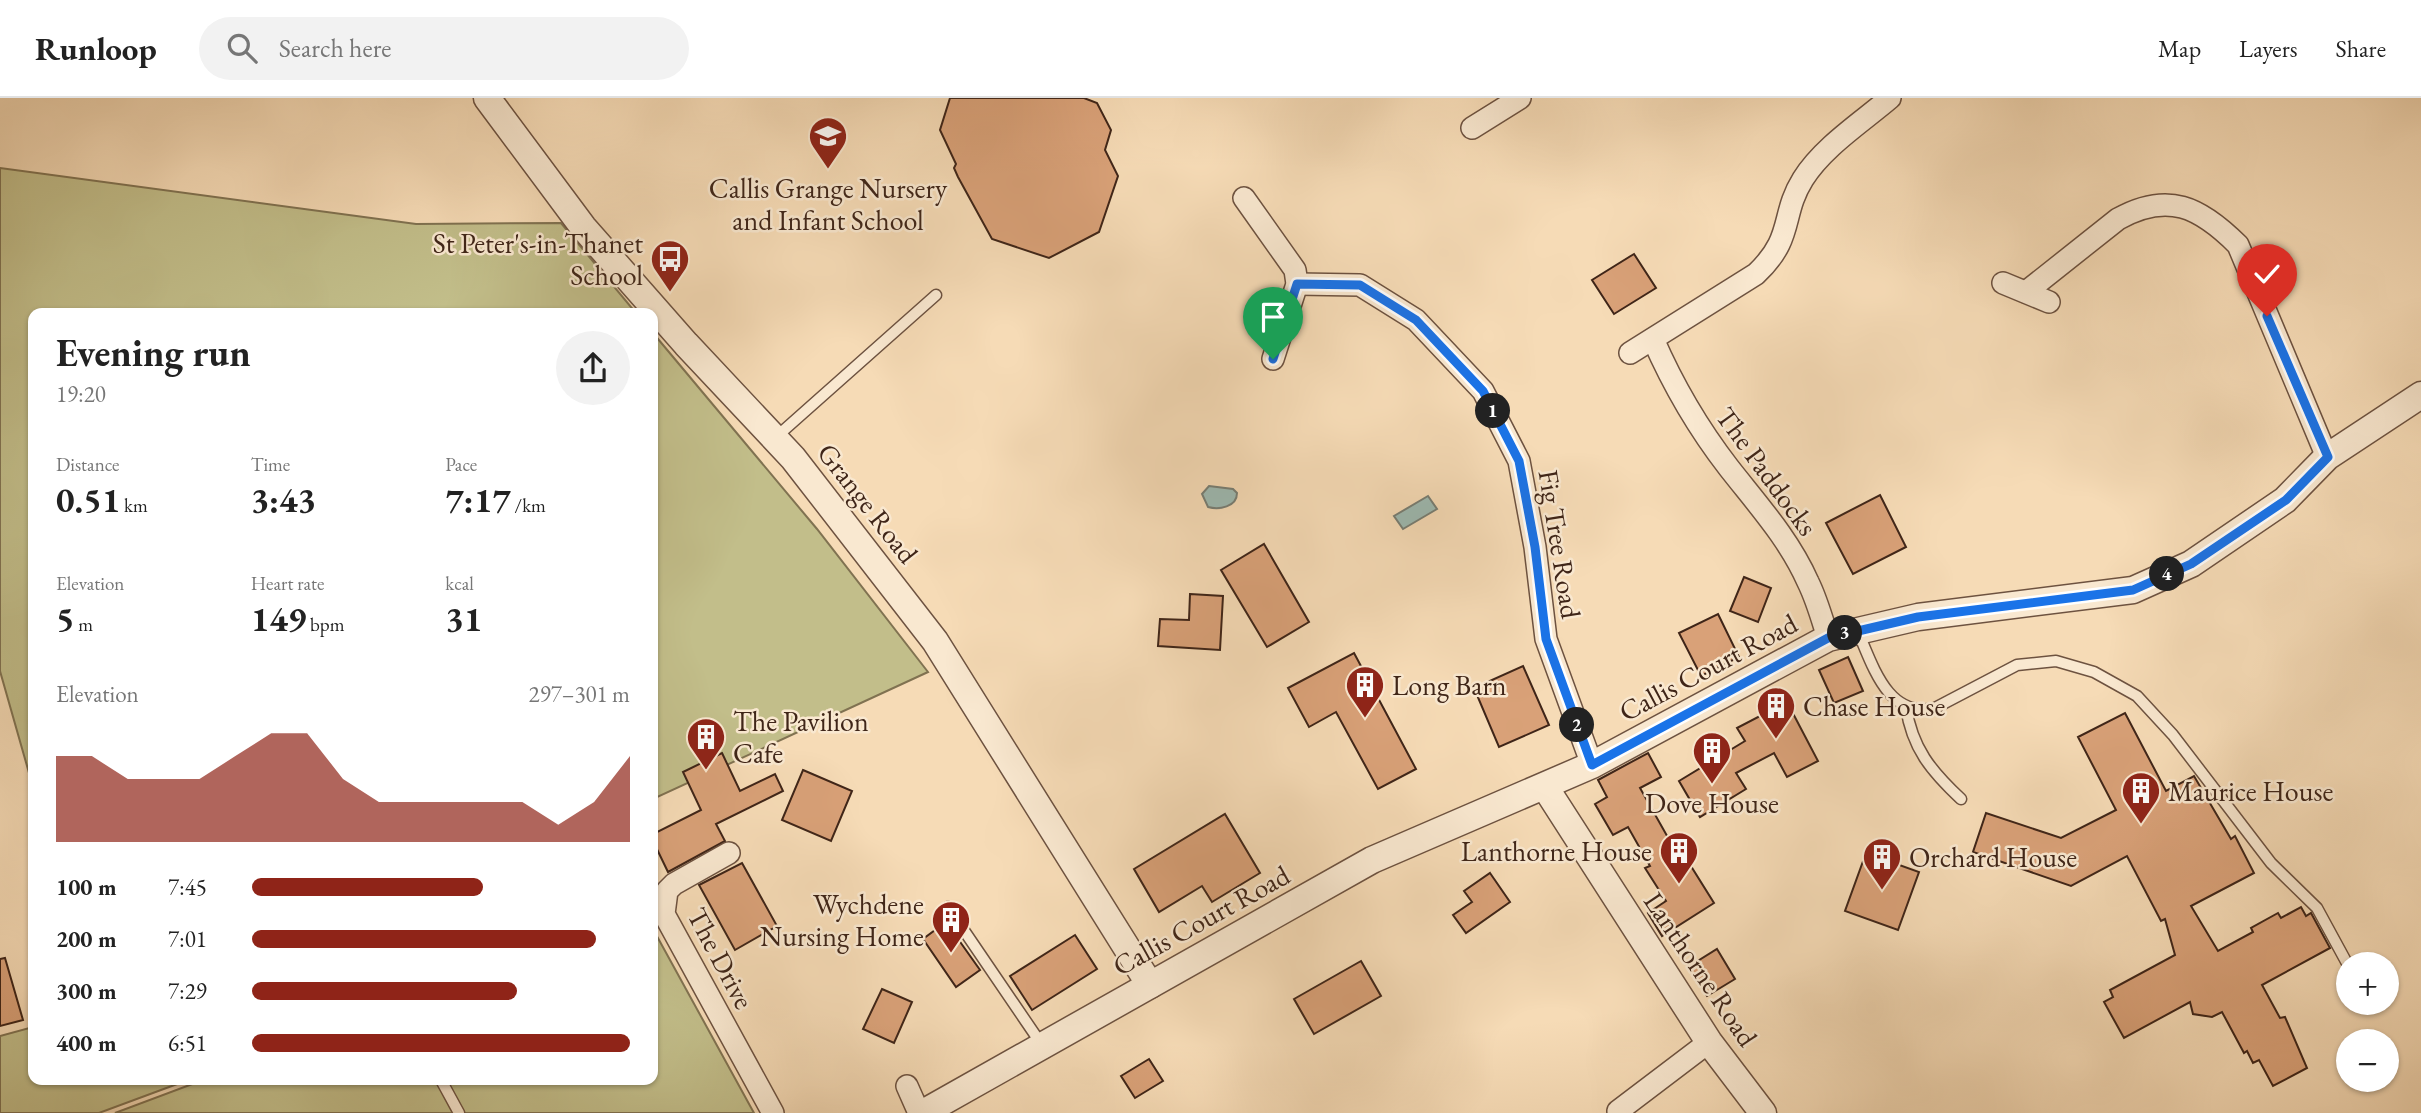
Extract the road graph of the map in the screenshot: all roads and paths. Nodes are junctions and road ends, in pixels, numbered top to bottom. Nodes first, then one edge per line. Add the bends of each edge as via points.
1 (487, 98) edge
2 (1520, 98) edge
3 (1890, 98) edge
4 (1496, 104) edge
5 (1472, 128) dead end
6 (1244, 198) dead end
7 (2003, 283) dead end
8 (1297, 284) junction
9 (2026, 292) junction
10 (936, 295) dead end
11 (2049, 302) dead end
12 (657, 308) edge
13 (658, 309) edge
14 (1653, 339) junction
15 (1630, 353) dead end
16 (1275, 360) dead end
17 (2421, 395) edge
18 (775, 438) junction
19 (2328, 457) junction
20 (1857, 630) junction
21 (1828, 638) junction
22 (1906, 707) junction
23 (1592, 765) junction
24 (1545, 787) junction
25 (1961, 799) dead end
26 (729, 852) dead end
27 (948, 907) dead end
28 (2341, 952) edge
29 (1150, 985) junction
30 (1709, 1042) junction
31 (1042, 1045) junction
32 (444, 1085) edge
33 (907, 1086) dead end
34 (1614, 1110) edge
35 (459, 1113) edge
36 (773, 1113) edge
37 (921, 1113) edge
38 (1763, 1113) edge

1 - 12 street, Grange Road via 583,227
2 - 4 street
3 - 14 street via 1802,180 1784,239 1772,258 1756,274
4 - 5 street
6 - 8 street via 1249,221 1294,270
7 - 9 street
8 - 16 street
8 - 23 street, Fig Tree Road via 1360,285 1416,320 1483,391 1519,461 1546,639
9 - 11 street
9 - 19 street via 2135,210 2183,205 2214,220 2238,245
10 - 18 lane
13 - 18 street, Grange Road
14 - 15 street
14 - 21 street, The Paddocks via 1701,429 1791,552 1808,582
17 - 19 street, Callis Court Road
18 - 29 street, Grange Road via 868,552 952,666
19 - 20 street, Callis Court Road via 2286,500 2191,564 2133,590 1988,606
20 - 21 street, Callis Court Road
20 - 22 lane via 1879,679 1894,700
21 - 23 street, Callis Court Road
22 - 25 lane via 1918,750 1934,774
22 - 28 lane via 1935,708 2017,665 2056,661 2094,672 2137,696 2272,863 2317,908
23 - 24 street, Callis Court Road
24 - 29 street, Callis Court Road via 1373,860
24 - 30 street, Lanthorne Road
26 - 36 street, The Drive via 674,884 667,891 664,914
27 - 31 lane
29 - 31 street, Callis Court Road
30 - 34 street
30 - 38 street, Lanthorne Road
31 - 37 street, Callis Court Road
32 - 35 lane
33 - 37 street

